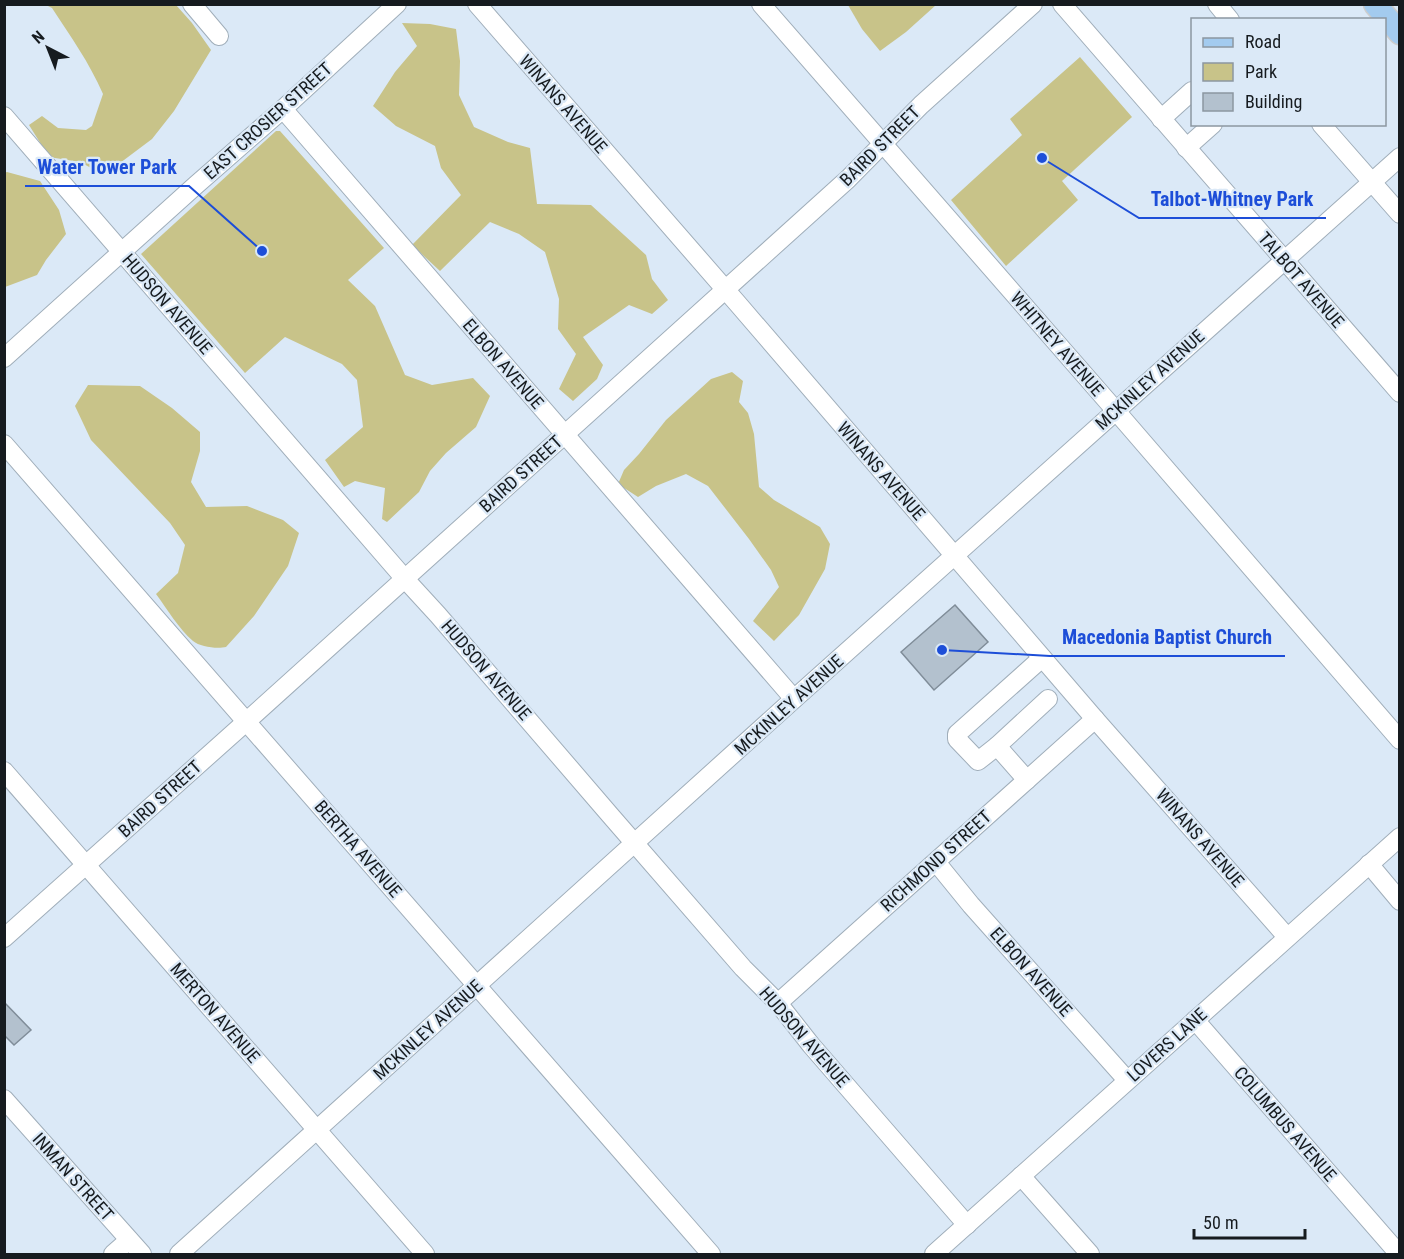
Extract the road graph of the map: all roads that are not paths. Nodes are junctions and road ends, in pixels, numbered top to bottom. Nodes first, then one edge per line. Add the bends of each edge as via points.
1 (192, 4) edge
2 (397, 4) edge
3 (477, 4) edge
4 (761, 4) edge
5 (1033, 4) edge
6 (1062, 4) edge
7 (1216, 4) edge
8 (1375, 4) edge
9 (1228, 18) edge
10 (1400, 33) edge
11 (219, 36) dead end
12 (1191, 92) edge
13 (283, 109) junction
14 (4, 116) edge
15 (1161, 119) junction
16 (1211, 126) edge
17 (1323, 126) edge
18 (882, 144) junction
19 (1186, 148) junction
20 (1400, 157) edge
21 (1372, 182) junction
22 (1400, 214) edge
23 (122, 252) junction
24 (1284, 261) junction
25 (725, 290) junction
26 (4, 358) edge
27 (1400, 393) edge
28 (1116, 411) junction
29 (565, 435) junction
30 (4, 444) edge
31 (955, 557) junction
32 (405, 579) junction
33 (1042, 658) junction
34 (794, 699) junction
35 (1048, 699) dead end
36 (1095, 719) junction
37 (247, 721) junction
38 (1400, 740) edge
39 (997, 746) junction
40 (4, 771) edge
41 (1027, 780) junction
42 (1400, 837) edge
43 (635, 843) junction
44 (936, 862) junction
45 (1369, 864) junction
46 (86, 865) junction
47 (1400, 901) edge
48 (1287, 937) junction
49 (4, 938) edge
50 (477, 985) junction
51 (778, 1003) junction
52 (1195, 1020) junction
53 (1127, 1080) junction
54 (8, 1111) edge
55 (318, 1130) junction
56 (1021, 1176) junction
57 (967, 1225) junction
58 (129, 1240) junction
59 (113, 1254) edge
60 (142, 1254) edge
61 (179, 1254) edge
62 (425, 1254) edge
63 (711, 1254) edge
64 (934, 1254) edge
65 (1090, 1254) edge
66 (1399, 1254) edge

1 - 11 street
2 - 13 street, EAST CROSIER STREET
3 - 25 street, WINANS AVENUE
4 - 18 street, WHITNEY AVENUE
5 - 18 street, BAIRD STREET
6 - 15 street, TALBOT AVENUE
7 - 9 street
8 - 10 main road
12 - 15 street
13 - 23 street, EAST CROSIER STREET
13 - 29 street, ELBON AVENUE
14 - 23 street, HUDSON AVENUE
15 - 19 street, TALBOT AVENUE
16 - 19 street
17 - 21 street
18 - 25 street, BAIRD STREET
18 - 28 street, WHITNEY AVENUE
19 - 24 street, TALBOT AVENUE
20 - 21 street, MCKINLEY AVENUE
21 - 22 street
21 - 24 street, MCKINLEY AVENUE
23 - 26 street, EAST CROSIER STREET
23 - 32 street, HUDSON AVENUE
24 - 27 street, TALBOT AVENUE
24 - 28 street, MCKINLEY AVENUE
25 - 29 street, BAIRD STREET
25 - 31 street, WINANS AVENUE
28 - 31 street, MCKINLEY AVENUE
28 - 38 street, WHITNEY AVENUE
29 - 32 street, BAIRD STREET
29 - 34 street, ELBON AVENUE
30 - 37 street, BERTHA AVENUE
31 - 33 street, WINANS AVENUE
31 - 34 street, MCKINLEY AVENUE
32 - 37 street, BAIRD STREET
32 - 43 street, HUDSON AVENUE
33 - 36 street, WINANS AVENUE
33 - 39 street via 957,734 978,761
34 - 43 street, MCKINLEY AVENUE
35 - 39 street
36 - 41 street, RICHMOND STREET
36 - 48 street, WINANS AVENUE
37 - 46 street, BAIRD STREET
37 - 50 street, BERTHA AVENUE
39 - 41 street
40 - 46 street, MERTON AVENUE
41 - 44 street, RICHMOND STREET
42 - 45 street, LOVERS LANE
43 - 50 street, MCKINLEY AVENUE
43 - 51 street, HUDSON AVENUE
44 - 51 street, RICHMOND STREET
44 - 53 street, ELBON AVENUE
45 - 47 street
45 - 48 street, LOVERS LANE
46 - 49 street, BAIRD STREET
46 - 55 street, MERTON AVENUE
48 - 52 street, LOVERS LANE
50 - 55 street, MCKINLEY AVENUE
50 - 63 street, BERTHA AVENUE
51 - 57 street, HUDSON AVENUE
52 - 53 street, LOVERS LANE
52 - 66 street, COLUMBUS AVENUE
53 - 56 street, LOVERS LANE
54 - 58 street, INMAN STREET
55 - 61 street, MCKINLEY AVENUE
55 - 62 street, MERTON AVENUE
56 - 57 street, LOVERS LANE
56 - 65 street
57 - 64 street, LOVERS LANE
58 - 59 street
58 - 60 street, INMAN STREET

